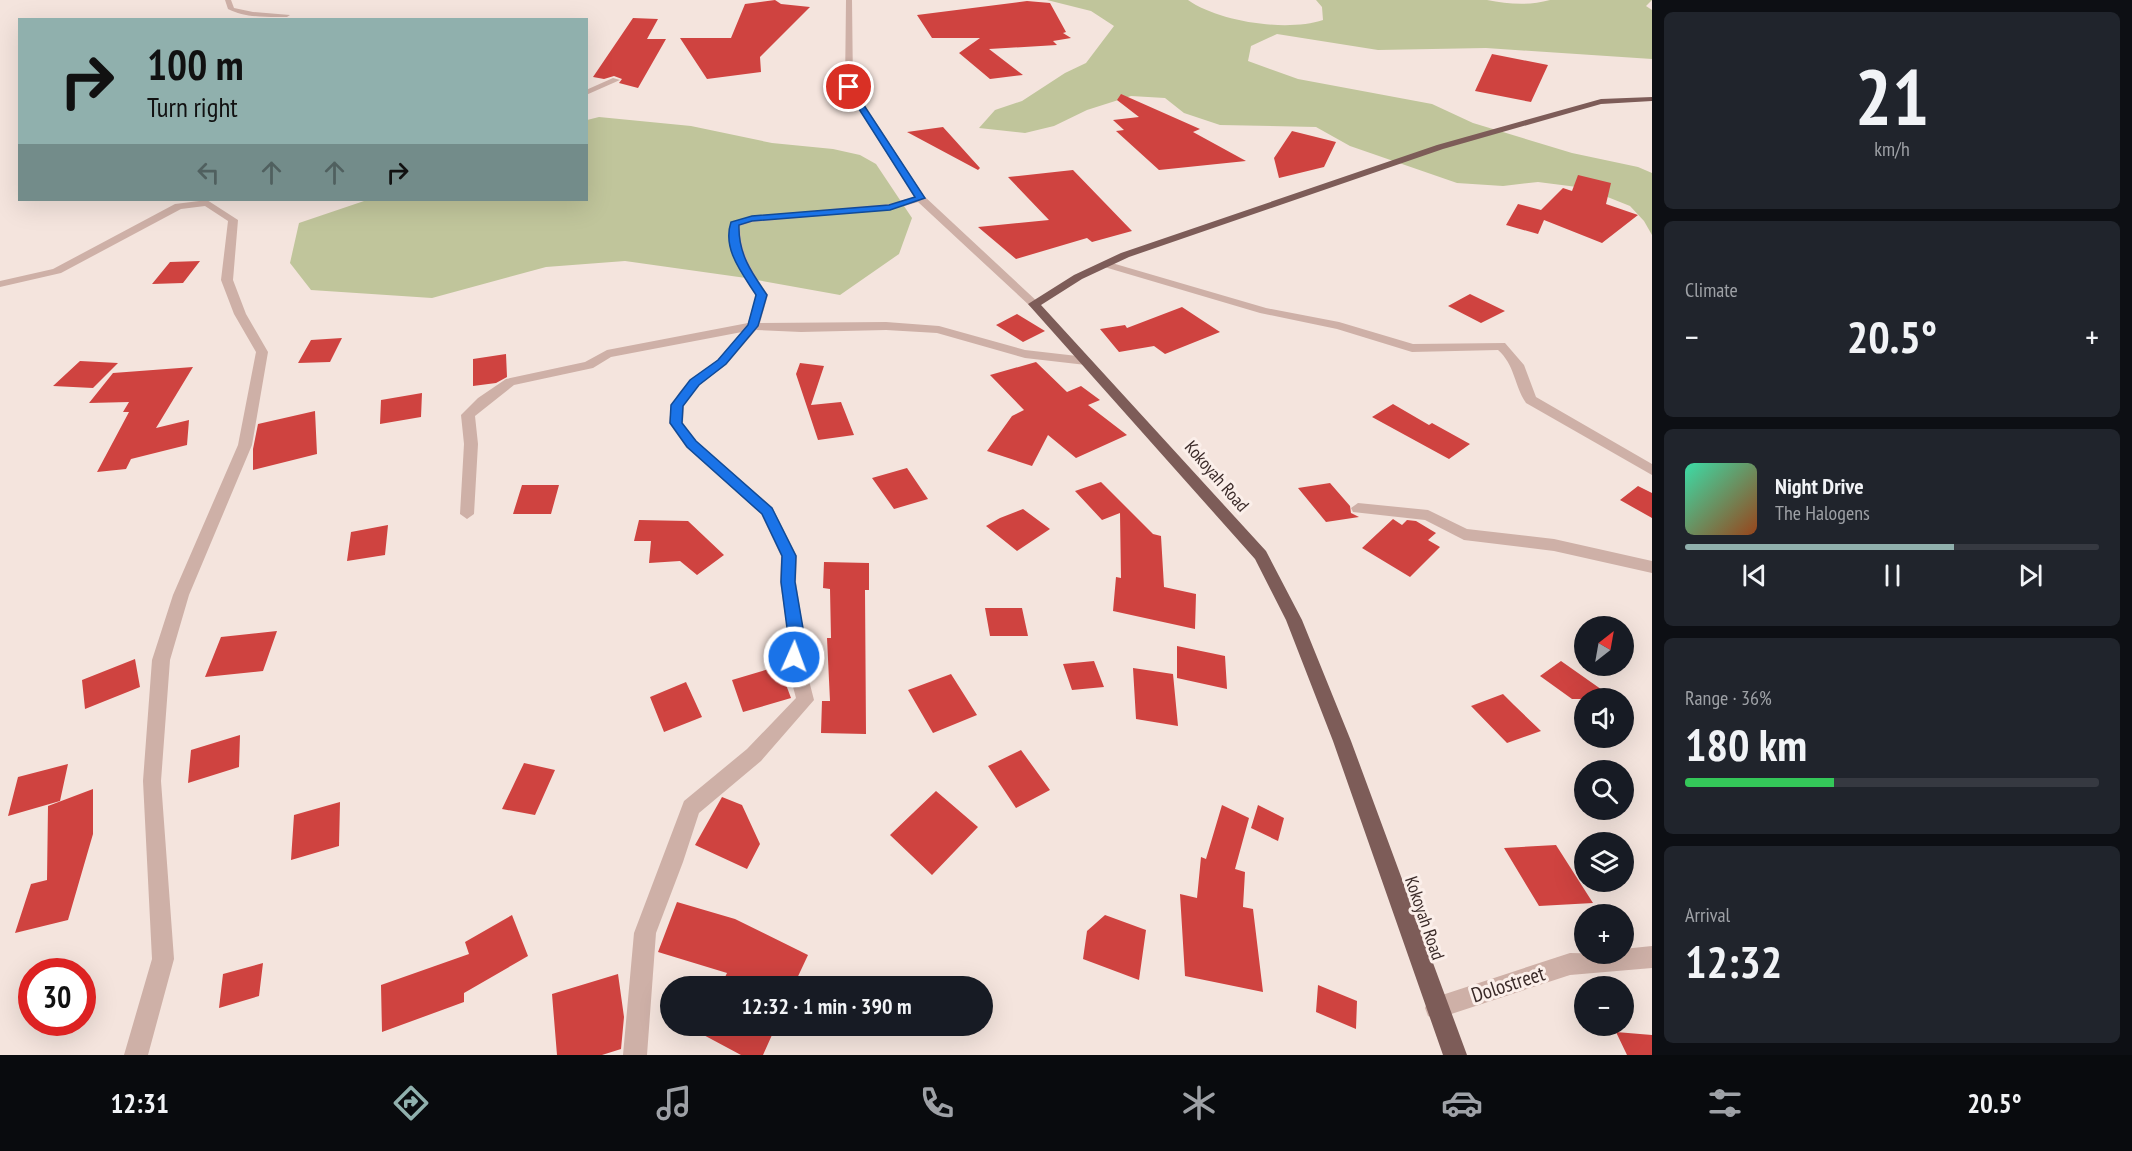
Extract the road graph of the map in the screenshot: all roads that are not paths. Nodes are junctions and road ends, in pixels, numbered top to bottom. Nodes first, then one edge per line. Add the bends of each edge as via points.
1 (849, 0) edge
2 (228, 2) dead end
3 (287, 15) dead end
4 (616, 80) dead end
5 (588, 92) edge
6 (1652, 99) edge
7 (920, 198) junction
8 (221, 201) edge
9 (207, 203) junction
10 (1105, 264) junction
11 (0, 284) edge
12 (1034, 304) junction
13 (753, 326) junction
14 (1086, 361) junction
15 (1652, 470) edge
16 (1358, 508) dead end
17 (467, 514) dead end
18 (1652, 567) edge
19 (1652, 957) edge
20 (1436, 1008) junction
21 (136, 1055) edge
22 (635, 1055) edge
23 (1455, 1055) edge

1 - 7 street, Kokoyah Road via 849,87
2 - 3 street via 231,9 253,14
4 - 5 street
6 - 10 main road via 1601,102 1440,147
7 - 12 street, Kokoyah Road
7 - 13 street via 890,207 752,219 735,224 734,241 741,265 762,295
8 - 9 street
9 - 11 street via 179,206 57,271
9 - 21 street via 233,220 227,280 261,352 245,445 181,595 161,660 152,781 163,959
10 - 12 main road
10 - 15 street via 1264,311 1339,326 1412,348 1501,346 1521,372 1530,400
12 - 14 main road, Kokoyah Road
13 - 14 street via 939,330 1025,354
13 - 17 street via 607,354 589,365 510,382 468,416 471,444
13 - 22 street via 722,362 694,382 677,405 676,423 691,444 767,511 789,556 794,657 805,700 754,755 691,807 645,933
14 - 20 main road, Kokoyah Road via 1261,555 1294,620 1342,741
16 - 18 street via 1428,515 1464,534 1554,545
19 - 20 street, Dolostreet via 1570,964
20 - 23 main road, Kokoyah Road

